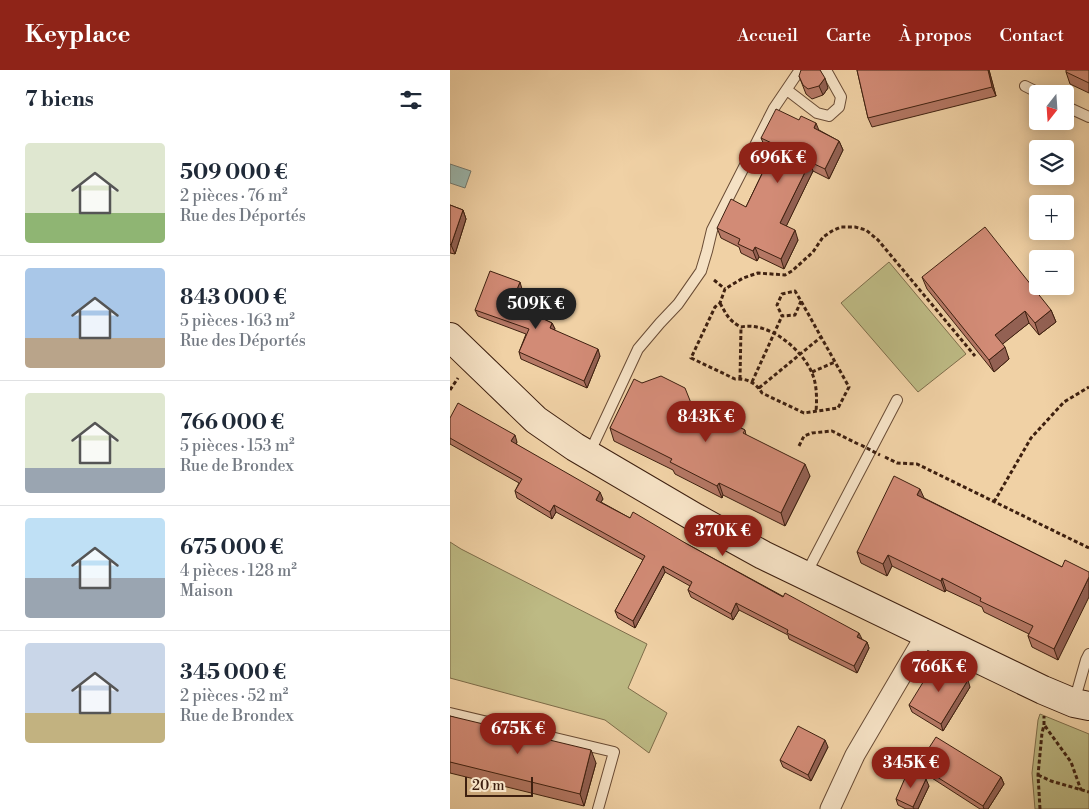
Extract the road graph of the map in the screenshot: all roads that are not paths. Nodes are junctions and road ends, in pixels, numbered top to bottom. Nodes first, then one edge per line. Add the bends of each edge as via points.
1 (801, 70) edge
2 (826, 70) edge
3 (1025, 86) dead end
4 (1029, 88) edge
5 (786, 90) junction
6 (1074, 110) edge
7 (1089, 117) edge
8 (450, 337) edge
9 (897, 400) dead end
10 (588, 455) junction
11 (806, 575) junction
12 (926, 634) junction
13 (1089, 654) edge
14 (1081, 704) edge
15 (450, 713) edge
16 (598, 809) edge
17 (830, 809) edge

1 - 5 lane
2 - 5 lane via 841,97 839,107 829,116 817,112
3 - 4 lane
5 - 10 lane via 712,230 701,271 678,304 638,349
6 - 7 lane
8 - 10 street via 536,420
9 - 11 lane
10 - 11 street via 712,527
11 - 12 street
12 - 14 street via 1043,690
12 - 17 street via 855,755
13 - 14 lane
15 - 16 lane via 614,752

